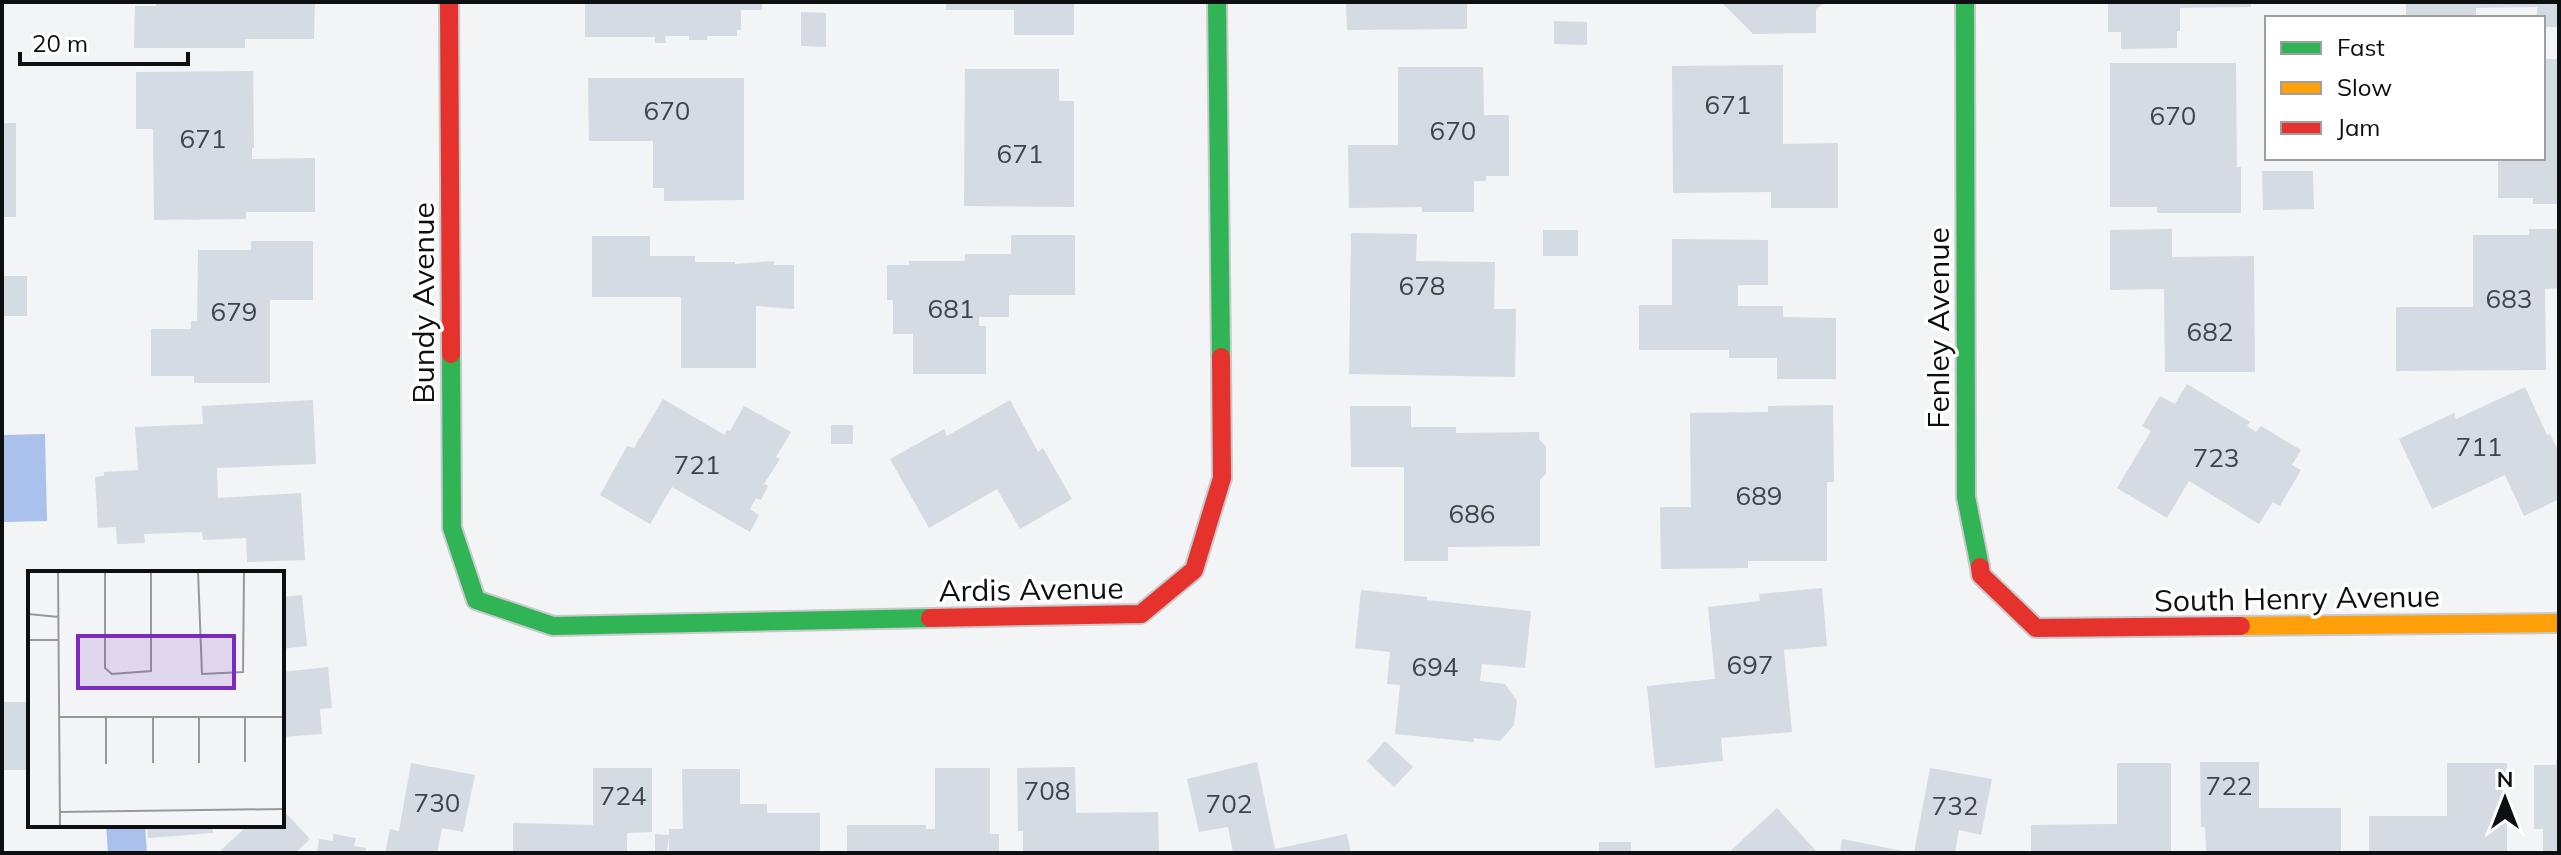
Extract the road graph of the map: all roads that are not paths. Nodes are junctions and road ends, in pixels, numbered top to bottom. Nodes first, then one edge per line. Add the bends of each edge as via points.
1 (449, 2) edge
2 (1217, 2) edge
3 (1965, 2) edge
4 (476, 600) joint
5 (2559, 623) edge
6 (2036, 628) joint

1 - 4 street, Bundy Avenue via 452,528
2 - 4 street, Ardis Avenue via 1222,478 1194,570 1141,614 553,626
3 - 6 street, Fenley Avenue via 1966,497 1981,575
5 - 6 street, South Henry Avenue

